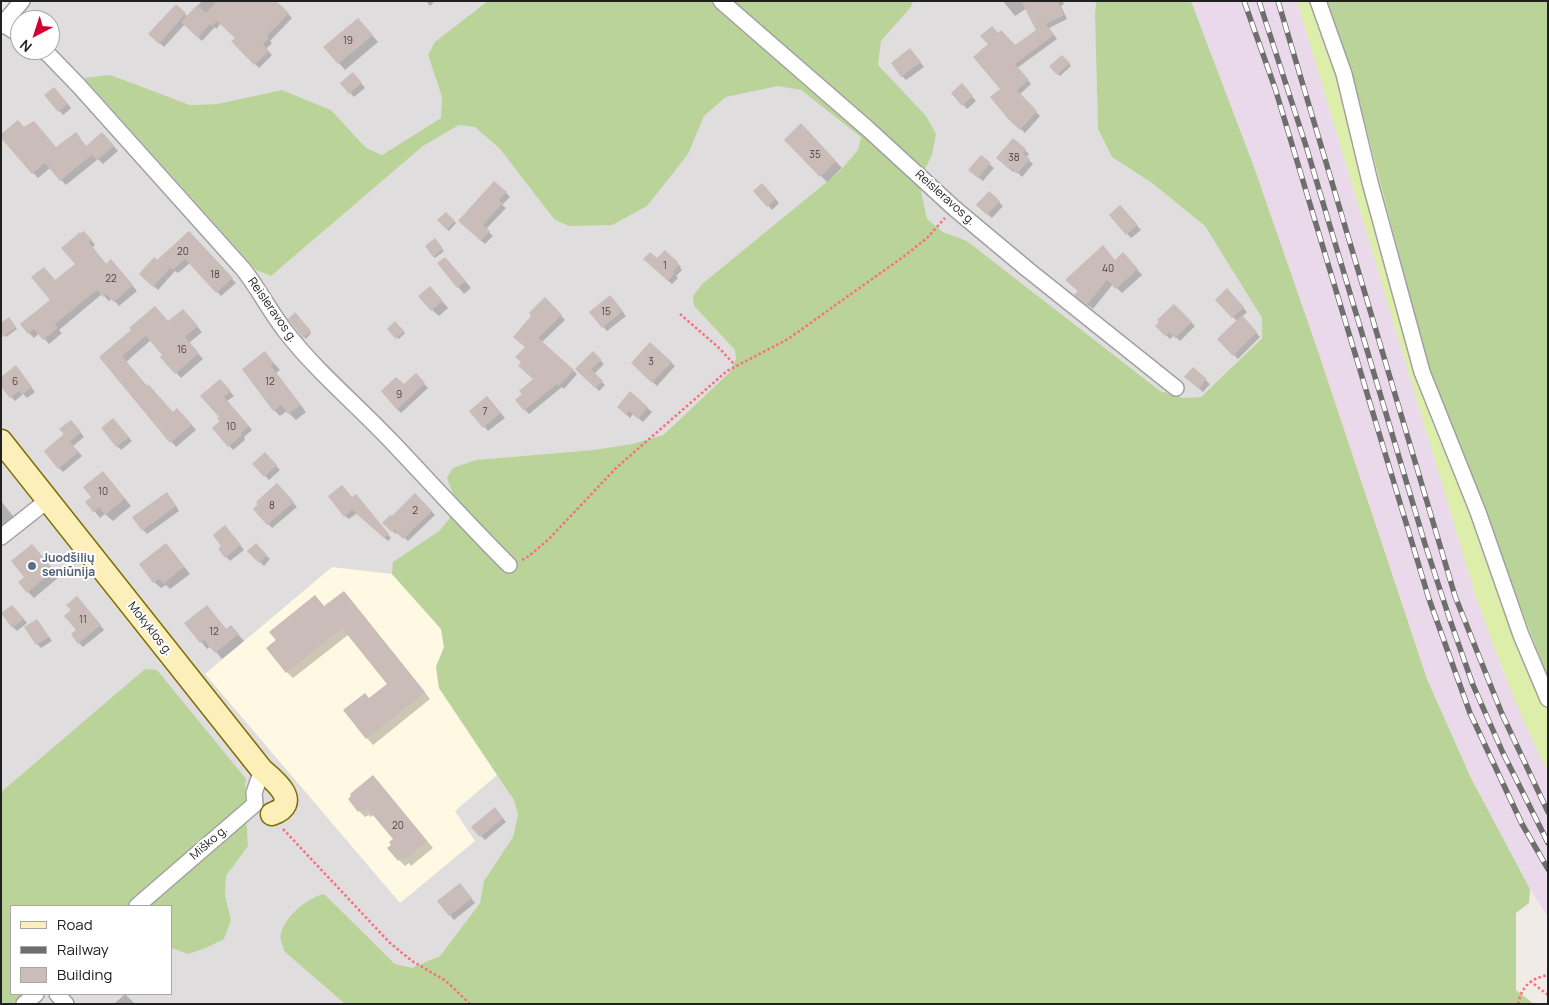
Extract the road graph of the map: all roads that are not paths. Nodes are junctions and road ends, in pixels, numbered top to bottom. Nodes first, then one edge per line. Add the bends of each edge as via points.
1 (22, 1) edge
2 (721, 1) edge
3 (1318, 1) edge
4 (2, 25) edge
5 (54, 60) edge
6 (1176, 388) dead end
7 (1, 441) edge
8 (48, 500) junction
9 (1, 538) edge
10 (509, 565) road end
11 (1548, 699) edge
12 (262, 770) junction
13 (263, 809) junction
14 (138, 905) edge
15 (35, 995) edge
16 (24, 1004) edge

1 - 4 street
2 - 6 street, Reisleravos g. via 954,208
3 - 11 street via 1344,74 1422,372
5 - 10 street, Reisleravos g. via 243,269 285,331 307,356
7 - 8 main road, Mokyklos g.
8 - 9 street
8 - 12 main road, Mokyklos g.
12 - 13 street via 254,793
12 - 13 main road, Mokyklos g. via 283,789 285,796 280,810
13 - 14 street, Miško g.
15 - 16 street

